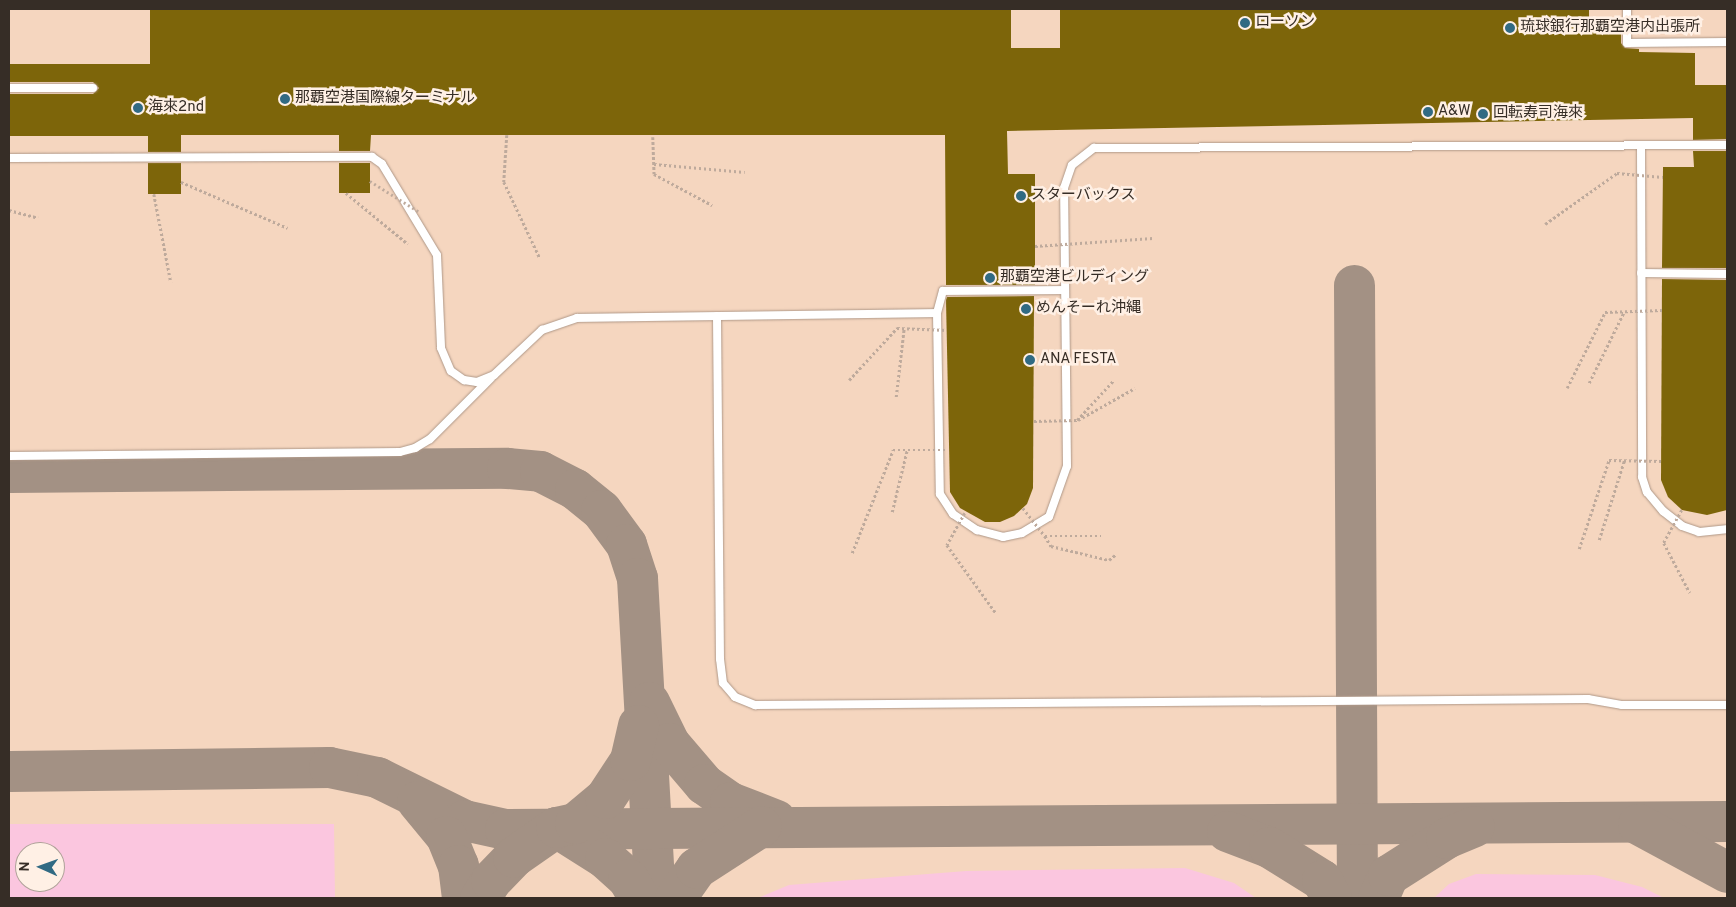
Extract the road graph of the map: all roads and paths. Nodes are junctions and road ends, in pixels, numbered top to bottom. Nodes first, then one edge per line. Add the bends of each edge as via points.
1 (1627, 9) edge
2 (1727, 42) edge
3 (9, 88) edge
4 (93, 88) dead end
5 (507, 135) dead end
6 (653, 137) dead end
7 (1641, 145) junction
8 (1727, 145) edge
9 (9, 158) edge
10 (654, 164) junction
11 (745, 172) dead end
12 (1663, 177) dead end
13 (370, 180) dead end
14 (181, 182) dead end
15 (346, 193) dead end
16 (154, 194) dead end
17 (712, 205) dead end
18 (9, 210) edge
19 (421, 213) dead end
20 (38, 218) dead end
21 (1545, 224) dead end
22 (288, 228) dead end
23 (1153, 238) dead end
24 (408, 244) dead end
25 (1035, 246) dead end
26 (540, 258) dead end
27 (1641, 273) junction
28 (1727, 274) edge
29 (171, 282) dead end
30 (1065, 290) junction
31 (1662, 310) dead end
32 (1624, 312) junction
33 (937, 313) junction
34 (717, 316) junction
35 (904, 328) junction
36 (946, 330) dead end
37 (494, 375) junction
38 (849, 380) dead end
39 (1112, 381) dead end
40 (1589, 382) dead end
41 (1135, 388) dead end
42 (1567, 388) dead end
43 (896, 397) dead end
44 (1077, 420) junction
45 (1034, 421) dead end
46 (907, 450) junction
47 (947, 450) dead end
48 (9, 456) edge
49 (1624, 461) junction
50 (1661, 461) dead end
51 (1023, 508) dead end
52 (1682, 510) dead end
53 (892, 512) dead end
54 (965, 513) dead end
55 (1727, 529) edge
56 (1045, 536) junction
57 (1101, 536) dead end
58 (1599, 540) dead end
59 (1579, 549) dead end
60 (852, 553) dead end
61 (1115, 555) dead end
62 (1690, 593) dead end
63 (996, 613) dead end
64 (1727, 705) edge

1 - 2 lane via 1627,43
3 - 4 lane
5 - 26 path via 504,182
6 - 10 path
7 - 8 lane
7 - 27 lane
7 - 30 lane via 1094,148 1072,165 1064,188
9 - 37 lane via 361,154 372,157 382,164 437,255 443,359 451,372 464,380 477,382
10 - 11 path
10 - 17 path via 654,174
12 - 21 path, bridge via 1617,173
13 - 19 path, bridge
14 - 22 path
15 - 24 path
16 - 29 path
18 - 20 path
23 - 25 path, bridge
27 - 28 lane
27 - 55 lane via 1645,484 1663,511 1682,526 1700,532
30 - 33 lane via 943,291
30 - 33 lane via 1067,466 1049,517 1022,533 1003,537 977,530 952,514 940,494
31 - 32 path, bridge
32 - 40 path
32 - 42 path, bridge via 1605,312
33 - 34 lane
34 - 37 lane via 577,318 542,330
34 - 64 lane via 720,659 723,683 735,697 755,706 1588,699 1622,705
35 - 36 path, bridge
35 - 38 path, bridge via 898,328
35 - 43 path
37 - 48 lane via 430,439 400,452
39 - 44 path, bridge
41 - 44 path
44 - 45 path, bridge
46 - 47 path, bridge
46 - 53 path
46 - 60 path, bridge via 893,450
49 - 50 path, bridge
49 - 58 path
49 - 59 path, bridge via 1609,460
51 - 56 path, bridge
52 - 62 path, bridge via 1664,543
54 - 63 path, bridge via 947,546
56 - 57 path, bridge
56 - 61 path via 1051,546 1108,560

